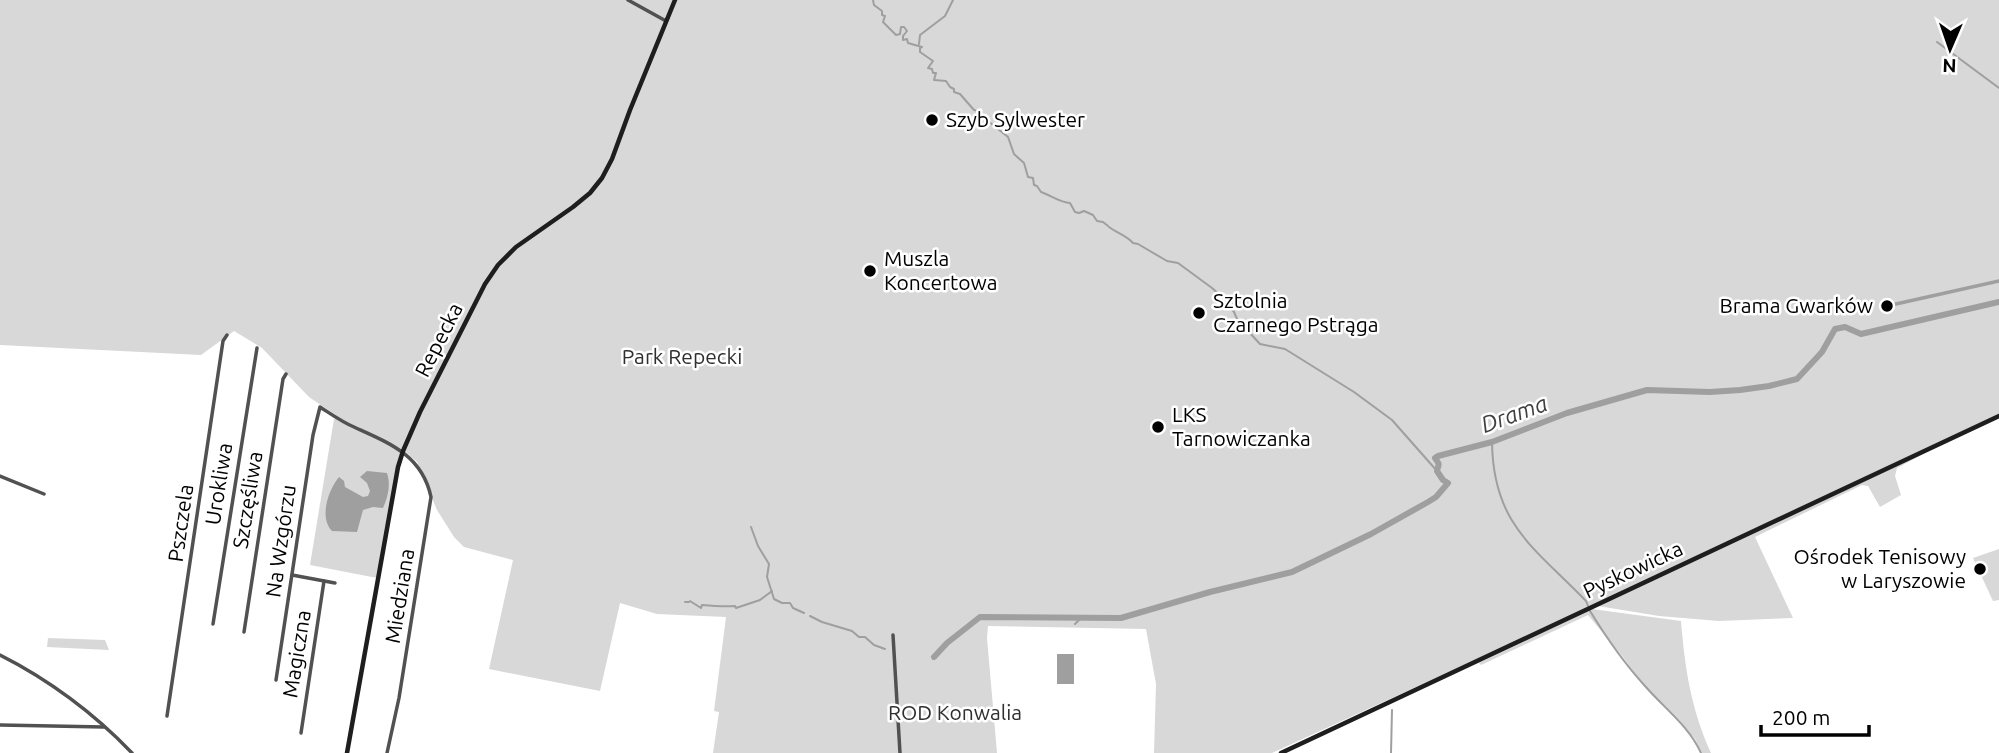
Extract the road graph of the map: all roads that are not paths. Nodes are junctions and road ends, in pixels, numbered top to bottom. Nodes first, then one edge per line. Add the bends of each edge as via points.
1 (628, 0) edge
2 (675, 0) edge
3 (666, 21) junction
4 (227, 335) dead end
5 (257, 348) dead end
6 (286, 374) dead end
7 (1999, 416) edge
8 (403, 451) junction
9 (0, 475) edge
10 (44, 494) dead end
11 (292, 575) junction
12 (324, 581) junction
13 (335, 583) dead end
14 (213, 624) dead end
15 (244, 632) dead end
16 (892, 635) dead end
17 (0, 655) edge
18 (276, 680) dead end
19 (167, 716) dead end
20 (0, 725) edge
21 (106, 727) junction
22 (301, 733) dead end
23 (132, 753) edge
24 (347, 753) edge
25 (387, 753) edge
26 (900, 753) edge
27 (1281, 753) edge

1 - 3 street
2 - 3 street, Repecka
3 - 8 street, Repecka via 602,178 573,207 516,247 491,274
4 - 19 street, Pszczela
5 - 14 street, Urokliwa
6 - 15 street, Szczęśliwa
7 - 27 street, Pyskowicka
8 - 11 street, Na Wzgórzu via 320,407
8 - 24 street, Repecka
8 - 25 street, Miedziana via 419,469 431,502
9 - 10 street
11 - 12 street
11 - 18 street, Na Wzgórzu
12 - 13 street
12 - 22 street, Magiczna
16 - 26 street
17 - 21 street
20 - 21 street
21 - 23 street

